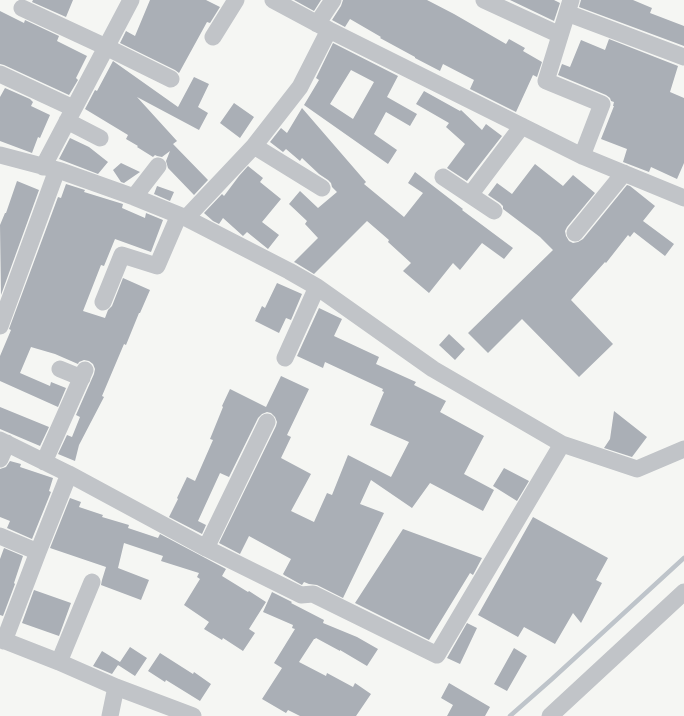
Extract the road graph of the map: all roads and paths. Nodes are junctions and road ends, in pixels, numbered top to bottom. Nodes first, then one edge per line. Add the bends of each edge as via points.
1 (131, 0) edge
2 (236, 0) edge
3 (273, 0) edge
4 (332, 0) edge
5 (484, 0) edge
6 (569, 6) edge
7 (22, 8) dead end
8 (323, 27) junction
9 (560, 35) junction
10 (213, 37) dead end
11 (106, 47) junction
12 (684, 57) edge
13 (0, 74) edge
14 (171, 79) dead end
15 (70, 115) junction
16 (522, 126) junction
17 (100, 138) dead end
18 (254, 146) junction
19 (0, 155) edge
20 (582, 156) junction
21 (158, 166) dead end
22 (50, 169) junction
23 (624, 173) junction
24 (443, 177) dead end
25 (322, 188) dead end
26 (470, 195) junction
27 (134, 197) junction
28 (684, 198) edge
29 (494, 211) dead end
30 (183, 216) junction
31 (575, 233) dead end
32 (316, 287) junction
33 (103, 302) dead end
34 (0, 326) edge
35 (284, 358) dead end
36 (60, 369) dead end
37 (267, 422) dead end
38 (3, 442) edge
39 (562, 444) junction
40 (684, 449) edge
41 (0, 460) edge
42 (44, 462) junction
43 (69, 474) junction
44 (0, 536) edge
45 (206, 548) junction
46 (38, 552) junction
47 (92, 582) dead end
48 (684, 592) edge
49 (2, 640) edge
50 (59, 662) junction
51 (116, 687) junction
52 (110, 716) edge
53 (193, 716) edge
54 (550, 716) edge

1 - 11 street
2 - 10 street
3 - 8 street
4 - 8 street
5 - 9 street
6 - 9 street
6 - 12 street
7 - 11 street
8 - 16 street
8 - 18 street via 300,87
9 - 20 street via 546,82 602,104
11 - 14 street
11 - 15 street
13 - 15 street
15 - 17 street
15 - 22 street
16 - 20 street
16 - 26 street
18 - 25 street
18 - 30 street
19 - 22 street
20 - 23 street
21 - 27 street
22 - 27 street
22 - 34 street
23 - 28 street
23 - 31 street
24 - 26 street
26 - 29 street
27 - 30 street
30 - 32 street
30 - 33 street via 157,266 122,255
32 - 35 street
32 - 39 street via 433,369
36 - 42 street via 83,374
37 - 45 street
38 - 41 street
38 - 42 street
39 - 40 street via 637,469
39 - 45 street via 437,655 313,594 301,595
42 - 43 street
43 - 45 street
43 - 46 street
44 - 46 street
46 - 49 street
47 - 50 street
48 - 54 street
49 - 50 street
50 - 51 street
51 - 52 street
51 - 53 street

